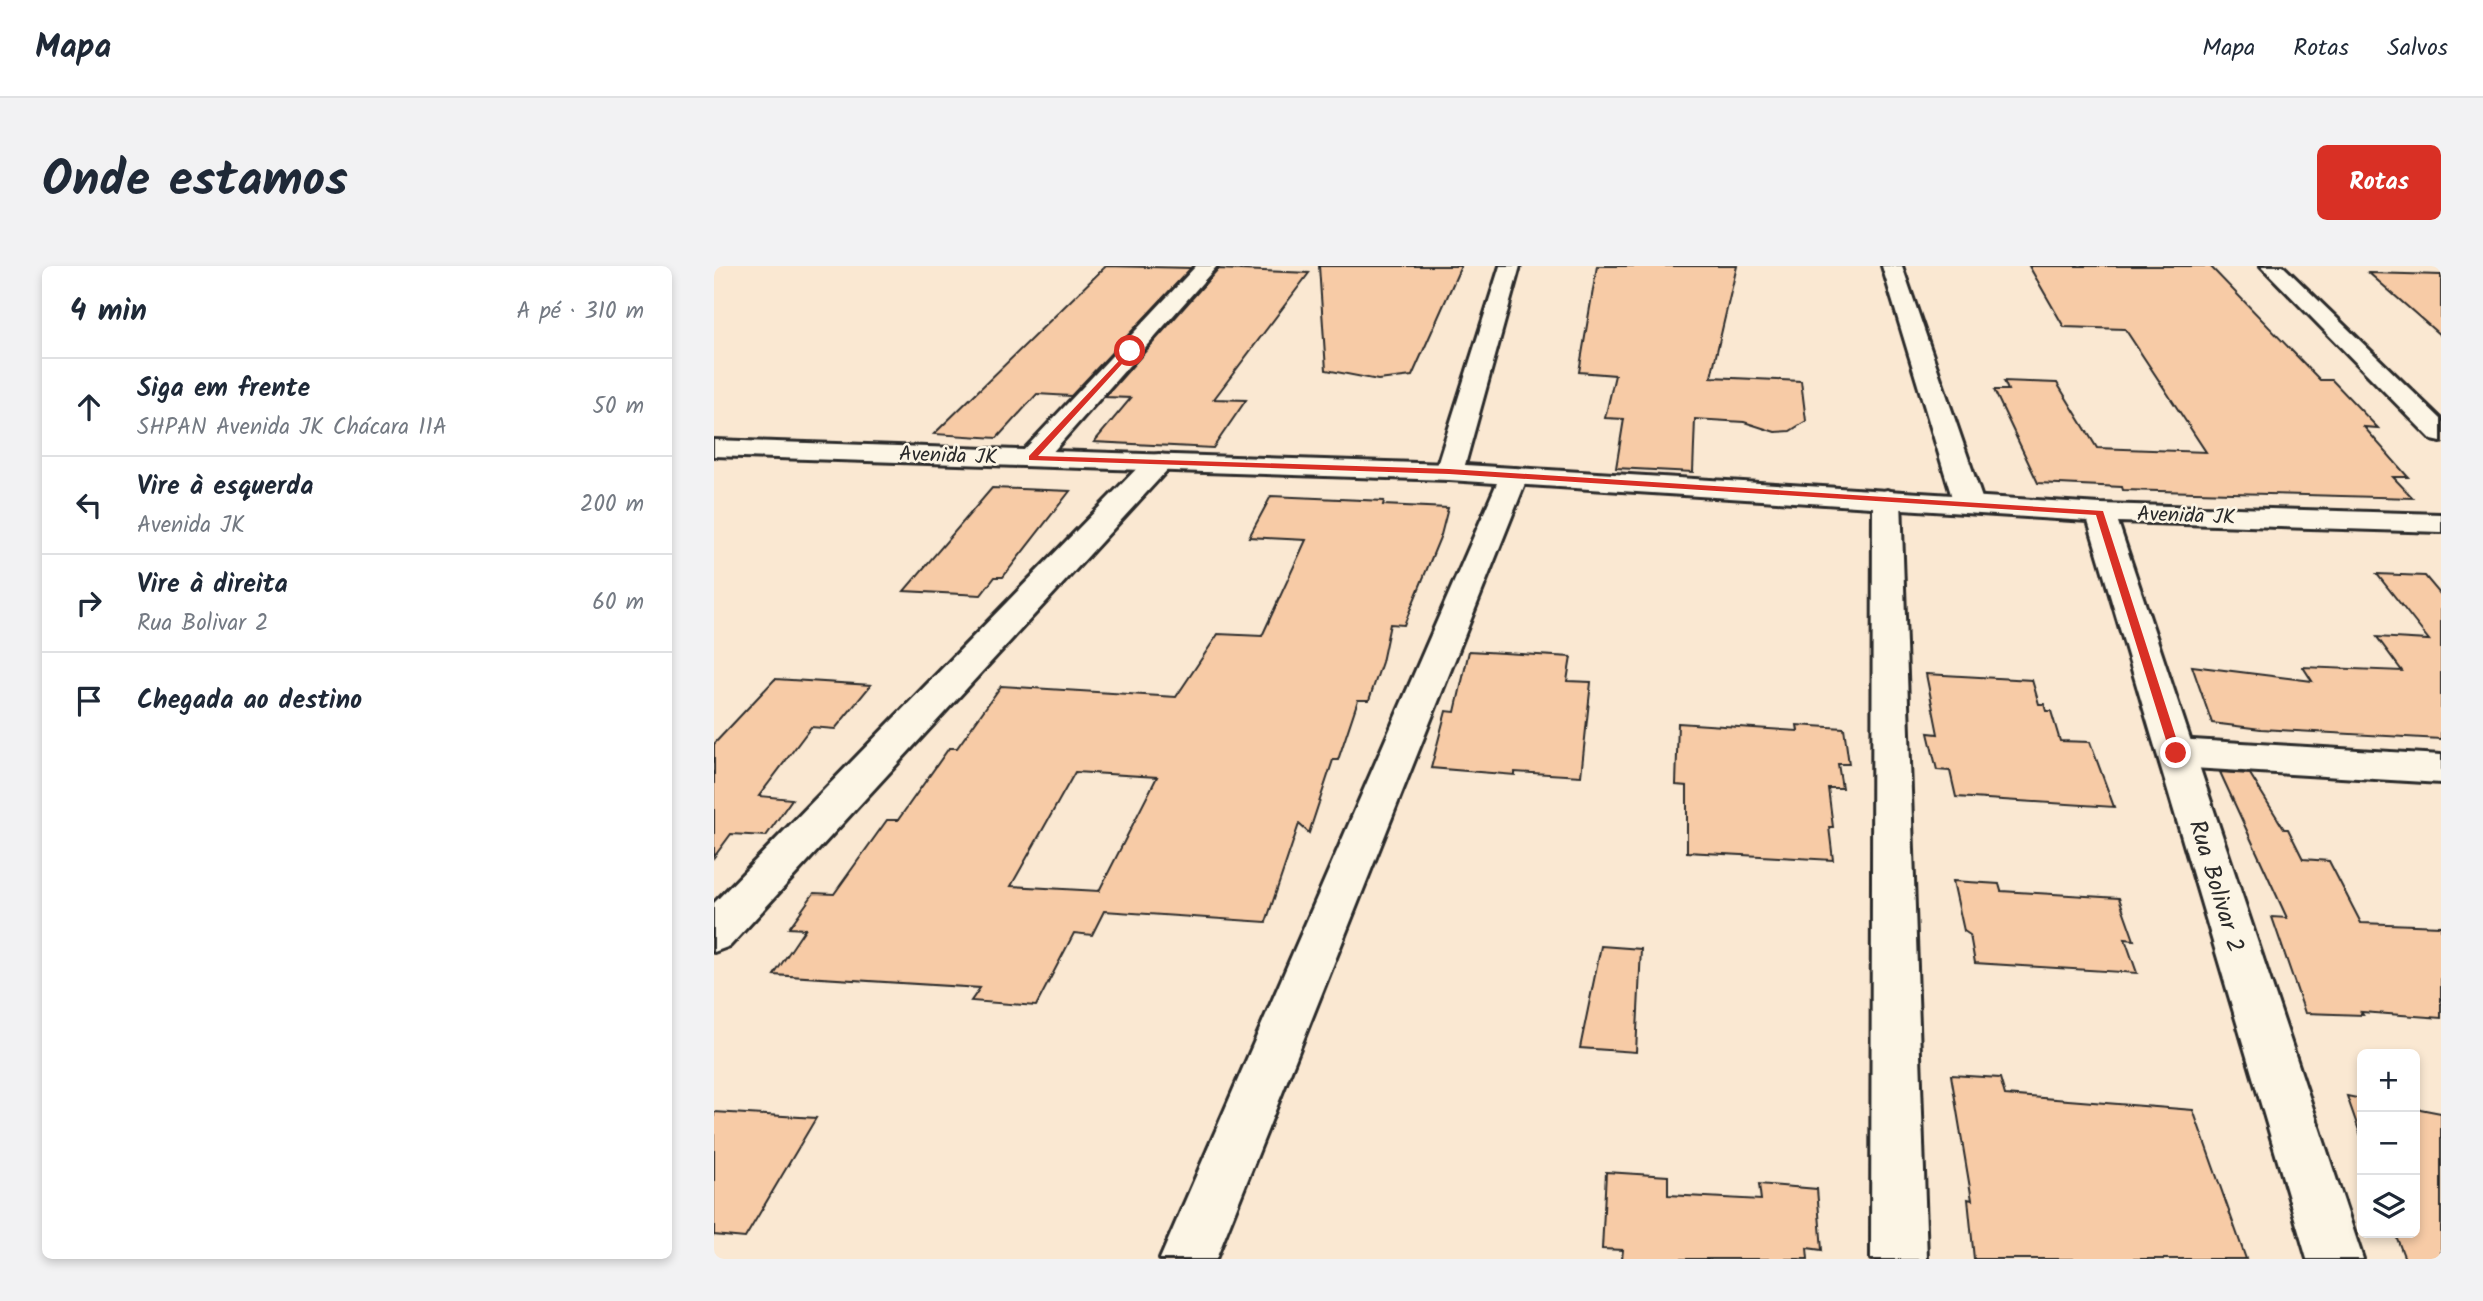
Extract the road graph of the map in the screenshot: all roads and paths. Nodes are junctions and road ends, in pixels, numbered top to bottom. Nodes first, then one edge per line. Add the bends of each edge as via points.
1 (1208, 266) edge
2 (1510, 266) edge
3 (1892, 266) edge
4 (2271, 266) edge
5 (2441, 434) edge
6 (714, 448) edge
7 (1032, 458) junction
8 (1159, 462) junction
9 (1449, 472) junction
10 (1514, 476) junction
11 (1887, 499) junction
12 (1969, 504) junction
13 (2100, 513) junction
14 (2441, 523) edge
15 (2176, 753) junction
16 (2441, 769) edge
17 (714, 933) edge
18 (1188, 1259) edge
19 (1899, 1259) edge
20 (2335, 1259) edge

1 - 7 street
2 - 9 street
3 - 12 street
4 - 5 street
6 - 7 street, Avenida JK
7 - 8 street, Avenida JK
8 - 9 street, Avenida JK
8 - 17 street
9 - 10 street, Avenida JK
10 - 11 street, Avenida JK
10 - 18 street
11 - 12 street, Avenida JK
11 - 19 street
12 - 13 street, Avenida JK
13 - 14 street, Avenida JK
13 - 15 street, Rua Bolivar 2
15 - 16 street
15 - 20 street, Rua Bolivar 2

